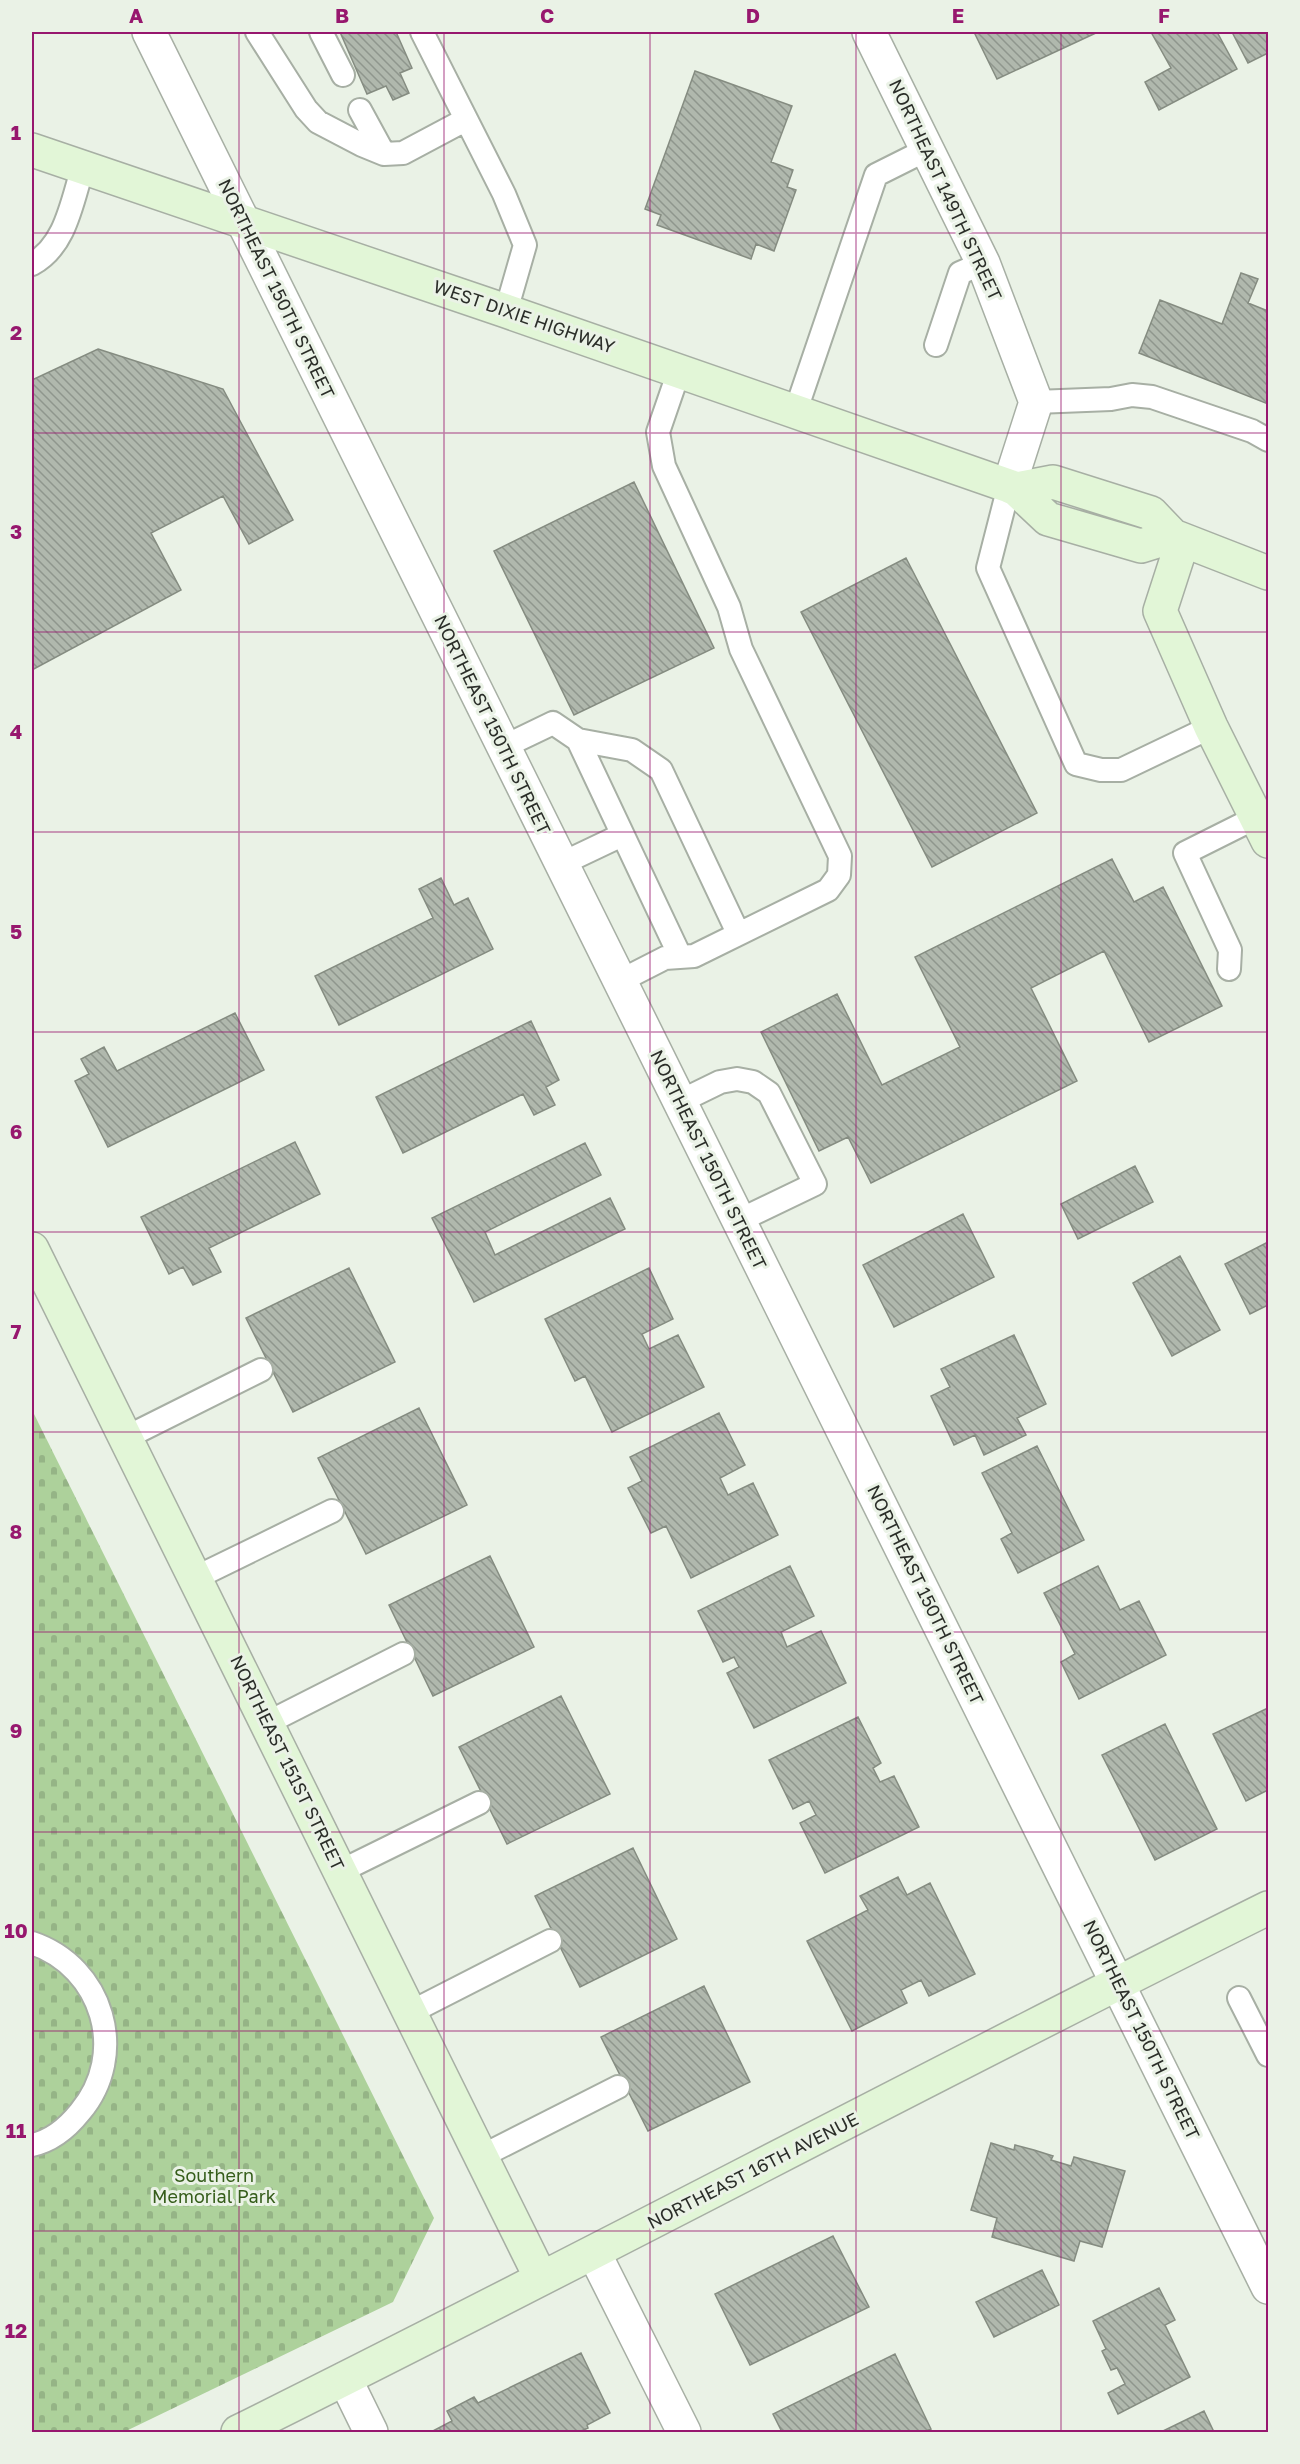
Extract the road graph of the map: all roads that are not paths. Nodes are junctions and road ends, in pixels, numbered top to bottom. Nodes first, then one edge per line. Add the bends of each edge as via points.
1 (149, 32) edge
2 (257, 32) edge
3 (321, 32) edge
4 (422, 32) edge
5 (869, 32) edge
6 (343, 75) dead end
7 (360, 110) dead end
8 (465, 120) junction
9 (928, 149) junction
10 (32, 150) edge
11 (384, 154) junction
12 (83, 167) junction
13 (242, 221) junction
14 (983, 263) junction
15 (32, 264) edge
16 (506, 311) junction
17 (936, 345) dead end
18 (679, 371) junction
19 (1036, 402) junction
20 (796, 410) junction
21 (1269, 440) edge
22 (1012, 488) junction
23 (1178, 538) junction
24 (1269, 573) edge
25 (1211, 727) junction
26 (578, 740) junction
27 (503, 747) junction
28 (1263, 829) edge
29 (622, 835) junction
30 (561, 864) junction
31 (738, 933) junction
32 (681, 956) junction
33 (1229, 969) dead end
34 (620, 981) junction
35 (679, 1102) junction
36 (738, 1221) junction
37 (32, 1249) edge
38 (261, 1370) dead end
39 (125, 1438) junction
40 (332, 1511) dead end
41 (195, 1578) junction
42 (403, 1654) dead end
43 (267, 1723) junction
44 (479, 1803) dead end
45 (341, 1871) junction
46 (1269, 1908) edge
47 (550, 1941) dead end
48 (32, 1943) edge
49 (1118, 1983) junction
50 (1239, 1998) dead end
51 (411, 2012) junction
52 (1269, 2055) edge
53 (618, 2087) dead end
54 (32, 2145) edge
55 (482, 2156) junction
56 (594, 2253) junction
57 (541, 2278) junction
58 (1269, 2287) edge
59 (345, 2379) junction
60 (238, 2433) edge
61 (371, 2433) edge
62 (684, 2433) edge

1 - 13 street, NORTHEAST 150TH STREET
2 - 11 lane via 312,116 344,137
3 - 6 lane
4 - 8 lane
5 - 9 street, NORTHEAST 149TH STREET
7 - 11 lane
8 - 11 lane via 403,153
8 - 16 lane via 504,194 525,245
9 - 14 street, NORTHEAST 149TH STREET
9 - 20 lane via 876,175
10 - 12 street, WEST DIXIE HIGHWAY
12 - 13 street, WEST DIXIE HIGHWAY
12 - 15 lane via 62,232 42,258
13 - 16 street, WEST DIXIE HIGHWAY
13 - 27 street, NORTHEAST 150TH STREET
14 - 17 lane via 960,273
14 - 19 street, NORTHEAST 149TH STREET
16 - 18 street, WEST DIXIE HIGHWAY
18 - 20 street, WEST DIXIE HIGHWAY
18 - 31 lane via 658,432 664,466 729,607 741,649 840,856 839,875 828,890
19 - 21 lane via 1152,397
19 - 22 street
20 - 22 street, WEST DIXIE HIGHWAY
22 - 23 street, WEST DIXIE HIGHWAY via 1048,519 1141,546
22 - 25 lane via 988,568 1076,764 1121,770
23 - 24 street
23 - 25 street via 1160,611
25 - 28 street
26 - 27 lane via 553,723
26 - 29 lane
26 - 31 lane via 632,750 661,770
27 - 30 street, NORTHEAST 150TH STREET
28 - 33 lane via 1185,853 1230,950
29 - 30 lane
29 - 32 lane
30 - 34 street, NORTHEAST 150TH STREET
31 - 32 lane via 693,956
32 - 34 lane via 665,958
34 - 35 street, NORTHEAST 150TH STREET
35 - 36 street, NORTHEAST 150TH STREET
35 - 36 lane via 720,1082 753,1082 769,1093 815,1184
36 - 49 street, NORTHEAST 150TH STREET
37 - 39 street, NORTHEAST 151ST STREET
38 - 39 lane
39 - 41 street, NORTHEAST 151ST STREET
40 - 41 lane
41 - 43 street, NORTHEAST 151ST STREET
42 - 43 lane
43 - 45 street, NORTHEAST 151ST STREET
44 - 45 lane
45 - 51 street, NORTHEAST 151ST STREET
46 - 49 street, NORTHEAST 16TH AVENUE
47 - 51 lane
48 - 54 lane via 47,1948 75,1968 95,1997 106,2031 104,2066 92,2098 69,2126
49 - 56 street, NORTHEAST 16TH AVENUE
49 - 58 street, NORTHEAST 150TH STREET
50 - 52 lane
51 - 55 street, NORTHEAST 151ST STREET
53 - 55 lane
55 - 57 street, NORTHEAST 151ST STREET
56 - 57 street, NORTHEAST 16TH AVENUE
56 - 62 street
57 - 59 street, NORTHEAST 16TH AVENUE
59 - 60 street, NORTHEAST 16TH AVENUE
59 - 61 street

